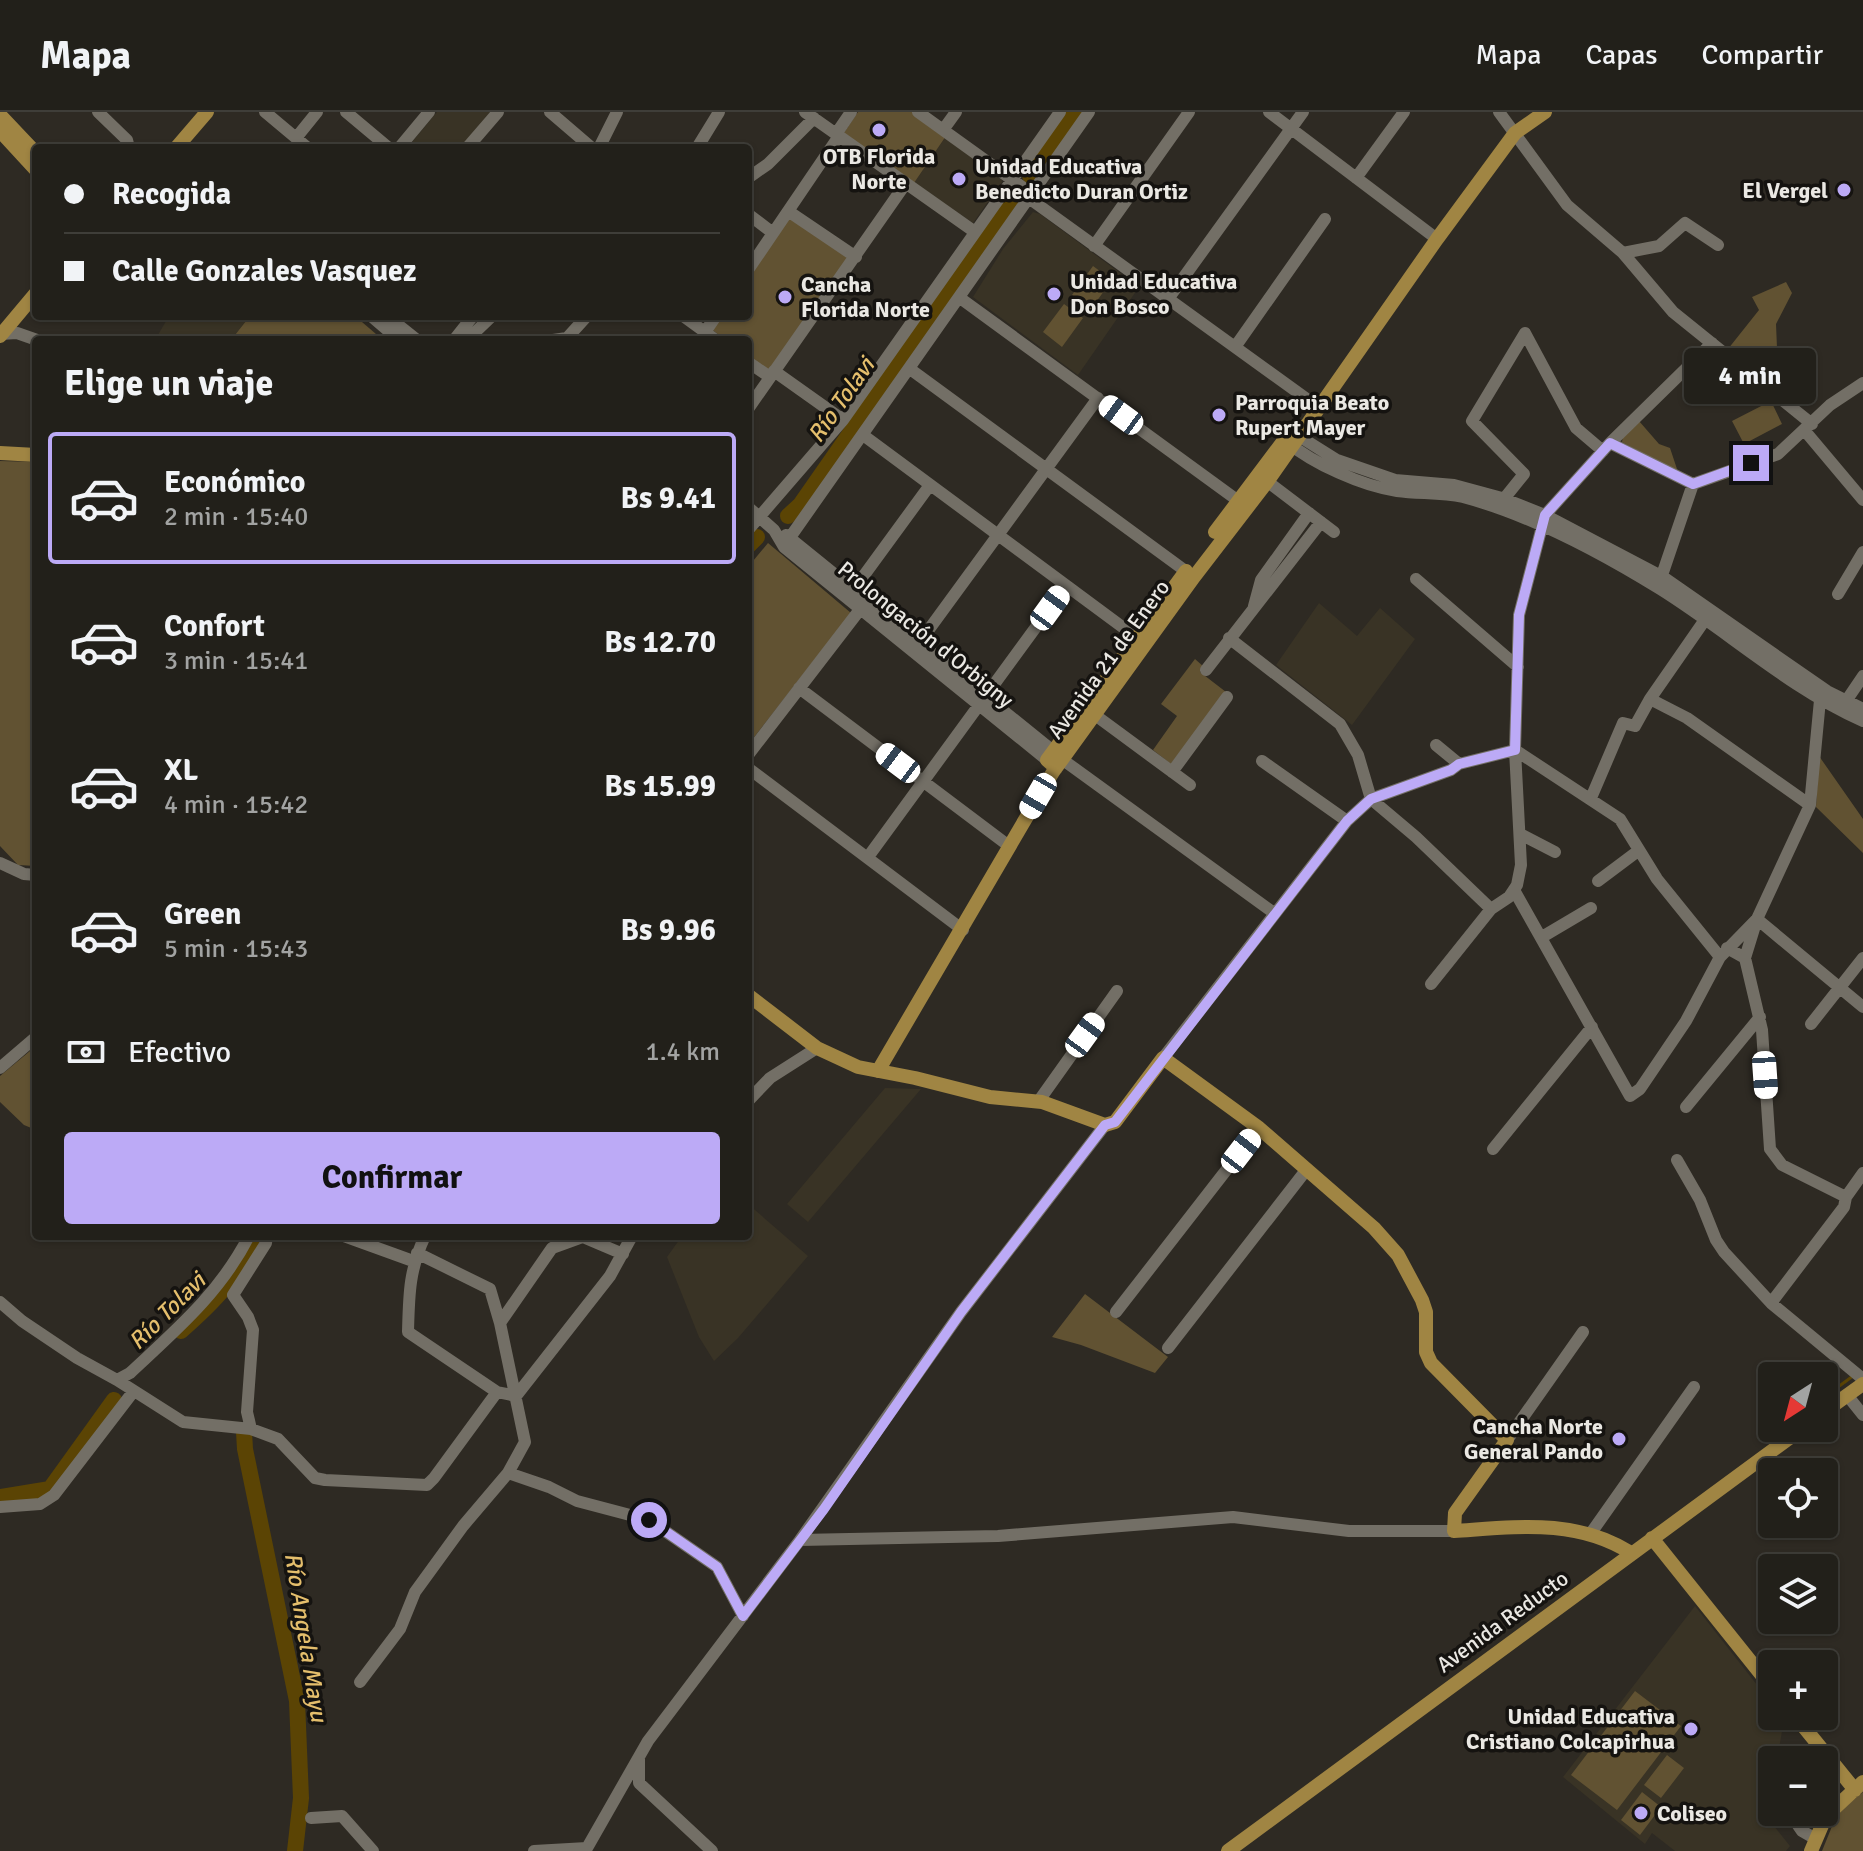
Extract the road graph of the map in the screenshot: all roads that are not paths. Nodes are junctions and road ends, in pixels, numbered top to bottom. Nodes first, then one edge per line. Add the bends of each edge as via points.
1 (98, 112) edge
2 (207, 112) edge
3 (265, 112) edge
4 (317, 112) edge
5 (346, 112) edge
6 (429, 112) edge
7 (498, 112) edge
8 (550, 112) edge
9 (617, 112) edge
10 (719, 112) edge
11 (851, 112) edge
12 (918, 112) edge
13 (956, 112) edge
14 (1060, 112) edge
15 (1089, 112) edge
16 (1189, 112) edge
17 (1269, 112) edge
18 (1303, 112) edge
19 (1404, 112) edge
20 (1499, 112) edge
21 (1545, 112) edge
22 (0, 115) edge
23 (809, 115) edge
24 (1290, 128) junction
25 (943, 130) junction
26 (0, 131) edge
27 (1515, 133) junction
28 (837, 135) junction
29 (296, 138) junction
30 (128, 144) edge
31 (184, 144) edge
32 (303, 144) edge
33 (384, 144) edge
34 (402, 144) edge
35 (470, 144) edge
36 (587, 144) edge
37 (601, 144) edge
38 (699, 144) edge
39 (32, 149) edge
40 (32, 166) edge
41 (752, 175) edge
42 (1356, 178) junction
43 (1012, 180) junction
44 (906, 183) junction
45 (1031, 196) junction
46 (788, 211) junction
47 (752, 217) edge
48 (1325, 219) dead end
49 (975, 232) junction
50 (773, 233) junction
51 (1437, 239) junction
52 (1718, 245) dead end
53 (1094, 246) junction
54 (1623, 253) junction
55 (856, 257) junction
56 (752, 264) edge
57 (32, 298) edge
58 (960, 298) junction
59 (1168, 299) junction
60 (376, 320) edge
61 (392, 320) edge
62 (470, 320) edge
63 (488, 320) edge
64 (584, 320) edge
65 (689, 320) edge
66 (0, 334) edge
67 (394, 336) edge
68 (412, 336) edge
69 (457, 336) edge
70 (471, 336) edge
71 (570, 336) edge
72 (711, 336) edge
73 (32, 338) edge
74 (1712, 343) junction
75 (1235, 347) junction
76 (752, 364) edge
77 (910, 369) junction
78 (772, 374) junction
79 (1863, 383) edge
80 (1098, 398) junction
81 (752, 403) edge
82 (1318, 407) junction
83 (843, 420) junction
84 (1808, 427) junction
85 (863, 435) junction
86 (1292, 438) junction
87 (1606, 447) junction
88 (0, 453) edge
89 (32, 455) edge
90 (1047, 469) junction
91 (1262, 478) junction
92 (1693, 484) junction
93 (930, 485) junction
94 (1863, 500) edge
95 (1500, 503) junction
96 (1243, 504) junction
97 (752, 511) edge
98 (1309, 513) junction
99 (759, 517) junction
100 (1544, 520) junction
101 (1321, 522) junction
102 (752, 525) edge
103 (774, 530) junction
104 (1334, 532) dead end
105 (998, 535) junction
106 (791, 536) junction
107 (1863, 552) edge
108 (1190, 574) junction
109 (1416, 579) dead end
110 (1659, 582) junction
111 (1066, 586) junction
112 (854, 589) junction
113 (1838, 594) dead end
114 (864, 605) junction
115 (1253, 607) junction
116 (1708, 616) junction
117 (1229, 638) junction
118 (1142, 642) junction
119 (919, 643) junction
120 (1518, 667) junction
121 (1206, 670) dead end
122 (1863, 676) edge
123 (799, 688) junction
124 (1824, 696) junction
125 (1227, 697) dead end
126 (1650, 699) junction
127 (981, 702) junction
128 (1843, 706) junction
129 (1863, 709) edge
130 (1095, 715) junction
131 (1863, 721) edge
132 (1436, 745) dead end
133 (752, 750) edge
134 (1515, 750) junction
135 (1055, 760) junction
136 (1262, 761) dead end
137 (1459, 764) junction
138 (752, 771) edge
139 (1172, 772) junction
140 (923, 782) junction
141 (1190, 785) dead end
142 (1591, 798) junction
143 (1371, 799) junction
144 (1810, 805) junction
145 (1347, 821) junction
146 (1520, 834) junction
147 (1009, 846) junction
148 (1638, 851) junction
149 (1555, 852) dead end
150 (868, 857) junction
151 (0, 863) edge
152 (32, 875) edge
153 (1598, 881) dead end
154 (1514, 890) junction
155 (1591, 908) dead end
156 (1491, 909) junction
157 (1274, 913) junction
158 (1757, 919) junction
159 (963, 930) junction
160 (1542, 937) junction
161 (1723, 952) junction
162 (1745, 958) junction
163 (1863, 958) edge
164 (1431, 984) dead end
165 (1839, 988) junction
166 (1117, 991) dead end
167 (752, 998) edge
168 (1863, 1007) edge
169 (1760, 1017) junction
170 (1811, 1024) dead end
171 (1592, 1027) junction
172 (32, 1040) edge
173 (817, 1048) junction
174 (1163, 1058) junction
175 (0, 1068) edge
176 (878, 1071) junction
177 (752, 1097) edge
178 (1038, 1102) junction
179 (1686, 1107) dead end
180 (1105, 1125) junction
181 (1259, 1128) junction
182 (1493, 1149) dead end
183 (1677, 1160) dead end
184 (1307, 1169) junction
185 (1863, 1173) edge
186 (1846, 1197) junction
187 (247, 1240) edge
188 (266, 1240) edge
189 (358, 1240) edge
190 (423, 1240) edge
191 (573, 1240) edge
192 (593, 1240) edge
193 (630, 1240) edge
194 (623, 1254) junction
195 (415, 1257) junction
196 (0, 1302) edge
197 (1771, 1303) junction
198 (1116, 1312) dead end
199 (500, 1323) junction
200 (1583, 1332) dead end
201 (1168, 1348) dead end
202 (117, 1380) junction
203 (1863, 1381) edge
204 (1694, 1387) dead end
205 (133, 1392) junction
206 (497, 1392) junction
207 (1847, 1395) junction
208 (516, 1396) junction
209 (1838, 1402) edge
210 (1863, 1415) edge
211 (251, 1429) junction
212 (1507, 1440) junction
213 (1784, 1442) edge
214 (508, 1473) junction
215 (0, 1507) edge
216 (1454, 1531) junction
217 (1591, 1533) junction
218 (1652, 1538) junction
219 (800, 1540) junction
220 (1631, 1553) junction
221 (743, 1616) junction
222 (1758, 1670) edge
223 (360, 1682) dead end
224 (1808, 1730) edge
225 (639, 1757) junction
226 (1859, 1786) edge
227 (311, 1818) dead end
228 (1799, 1826) edge
229 (1814, 1845) edge
230 (373, 1851) edge
231 (534, 1851) edge
232 (712, 1851) edge
233 (1228, 1851) edge

1 - 30 street
2 - 31 main road
3 - 29 street
4 - 29 street
5 - 33 street
6 - 34 street
7 - 35 street
8 - 36 street
9 - 37 street
10 - 38 street
11 - 28 street
12 - 25 street
13 - 25 street
14 - 43 street
15 - 45 street
16 - 53 street
17 - 24 street
18 - 24 street
19 - 42 street
20 - 27 street
21 - 27 main road, Avenida 21 de Enero
22 - 39 main road
23 - 28 street
23 - 41 street
24 - 42 street
24 - 59 street
25 - 43 street
26 - 40 main road
27 - 51 main road, Avenida 21 de Enero
27 - 54 street via 1567,205
28 - 44 street
28 - 46 street
29 - 32 street
42 - 51 street
43 - 45 street
43 - 49 street
44 - 49 street
44 - 55 street
45 - 53 street
45 - 58 street
46 - 50 street
46 - 55 street
47 - 50 street
48 - 75 street
49 - 83 street
50 - 56 street
51 - 82 main road, Avenida 21 de Enero
52 - 54 street via 1685,223 1659,246
53 - 59 street
54 - 74 street via 1673,312
55 - 78 street
57 - 66 main road
58 - 77 street
58 - 80 street
59 - 75 street
60 - 67 street
61 - 68 street
62 - 69 street
63 - 70 street
64 - 71 street
65 - 72 street
66 - 73 street
74 - 84 street
74 - 87 street
75 - 82 street
76 - 78 street
77 - 85 street
77 - 90 street
78 - 81 street
78 - 83 street
79 - 84 street
80 - 90 street
80 - 96 street
82 - 86 main road, Avenida 21 de Enero
83 - 99 street
84 - 92 street via 1778,454
84 - 94 street
85 - 93 street
85 - 106 street
86 - 91 main road, Avenida 21 de Enero
86 - 95 street via 1333,471 1395,491
87 - 92 street
87 - 95 street via 1576,428 1525,333 1472,421 1524,474
87 - 100 street
88 - 89 main road
90 - 105 street
90 - 108 street
91 - 96 main road, Avenida 21 de Enero
91 - 98 street
92 - 110 street
93 - 105 street
93 - 112 street
95 - 100 street
96 - 108 main road, Avenida 21 de Enero
97 - 99 street, Prolongación d'Orbigny
98 - 101 street
98 - 115 street via 1261,580
99 - 102 street
99 - 103 street, Prolongación d'Orbigny
100 - 110 street
100 - 120 street via 1519,615
101 - 104 street
101 - 115 street
103 - 106 street, Prolongación d'Orbigny
103 - 114 street, Prolongación d'Orbigny via 784,547
105 - 111 street
105 - 119 street
106 - 112 street, Prolongación d'Orbigny
107 - 113 street
108 - 118 main road, Avenida 21 de Enero
109 - 120 street
110 - 116 street
111 - 118 street
111 - 127 street
112 - 114 street, Prolongación d'Orbigny
114 - 119 street, Prolongación d'Orbigny
114 - 123 street
114 - 127 street, Prolongación d'Orbigny
115 - 117 street
116 - 124 street
116 - 126 street
117 - 121 street
117 - 143 street via 1340,724 1358,755
118 - 130 main road, Avenida 21 de Enero
118 - 135 main road, Avenida 21 de Enero
119 - 127 street, Prolongación d'Orbigny
120 - 134 street
122 - 128 street
123 - 133 street
123 - 140 street
124 - 128 street
124 - 144 street
125 - 139 street
126 - 142 street via 1635,726 1623,723
126 - 144 street via 1687,718
127 - 135 street, Prolongación d'Orbigny
127 - 140 street
128 - 129 street
128 - 131 street
130 - 135 main road, Avenida 21 de Enero
130 - 139 street
132 - 137 street
134 - 137 street
134 - 142 street
134 - 146 street
135 - 147 main road, Avenida 21 de Enero
135 - 157 street, Prolongación d'Orbigny
136 - 145 street
137 - 143 street
138 - 150 street
139 - 141 street
140 - 147 street
140 - 150 street
142 - 148 street via 1620,819
143 - 145 street
143 - 156 street
144 - 158 street
145 - 157 street
146 - 149 street
146 - 154 street via 1521,865
147 - 159 main road, Avenida 21 de Enero
148 - 153 street
148 - 161 street
150 - 159 street
151 - 152 street
154 - 156 street
154 - 160 street
155 - 160 street
156 - 164 street
157 - 174 street
158 - 161 street
158 - 162 street
158 - 165 street
159 - 176 main road, Avenida 21 de Enero
160 - 171 street
161 - 162 street
161 - 171 street via 1686,1021 1630,1096
162 - 169 street
163 - 165 street
165 - 168 street
165 - 170 street
166 - 178 street
167 - 173 main road
169 - 179 street
169 - 186 street via 1770,1149 1782,1165
171 - 182 street
172 - 175 street
173 - 176 main road
173 - 177 street via 770,1078
174 - 180 main road via 1115,1122
174 - 181 main road
176 - 178 main road via 990,1097
178 - 180 main road
180 - 219 street via 961,1312
181 - 184 main road
181 - 198 street
183 - 197 street via 1716,1240
184 - 201 street
184 - 212 main road via 1398,1255 1426,1312 1431,1363
185 - 186 street
186 - 197 street via 1844,1207
187 - 202 street via 206,1303
188 - 211 street via 233,1295 253,1330 247,1412
189 - 195 street
190 - 195 street
191 - 199 street via 552,1248
192 - 194 street
193 - 194 street
194 - 208 street
195 - 199 street via 490,1289
195 - 206 street via 408,1332
196 - 202 street via 48,1339
197 - 203 street
199 - 208 street
200 - 212 street
202 - 205 street
203 - 207 main road
204 - 217 street
205 - 211 street via 183,1422
205 - 215 street via 54,1495 40,1504
206 - 208 street
206 - 211 street via 427,1485 315,1478 278,1439
207 - 209 main road
207 - 210 street
208 - 214 street via 525,1442
212 - 216 main road via 1455,1513
213 - 218 main road, Avenida Reducto
214 - 221 street via 577,1501 649,1520 717,1567
214 - 223 street via 415,1592 400,1629
216 - 217 main road via 1556,1526
216 - 219 street via 1349,1531 1233,1517 998,1536
217 - 220 main road
218 - 220 main road, Avenida Reducto
218 - 222 main road
219 - 221 street
220 - 233 main road, Avenida Reducto
221 - 225 street
224 - 226 main road
225 - 231 street via 587,1848
225 - 232 street via 639,1783
226 - 229 main road via 1826,1816
227 - 230 street via 342,1816
228 - 229 street

